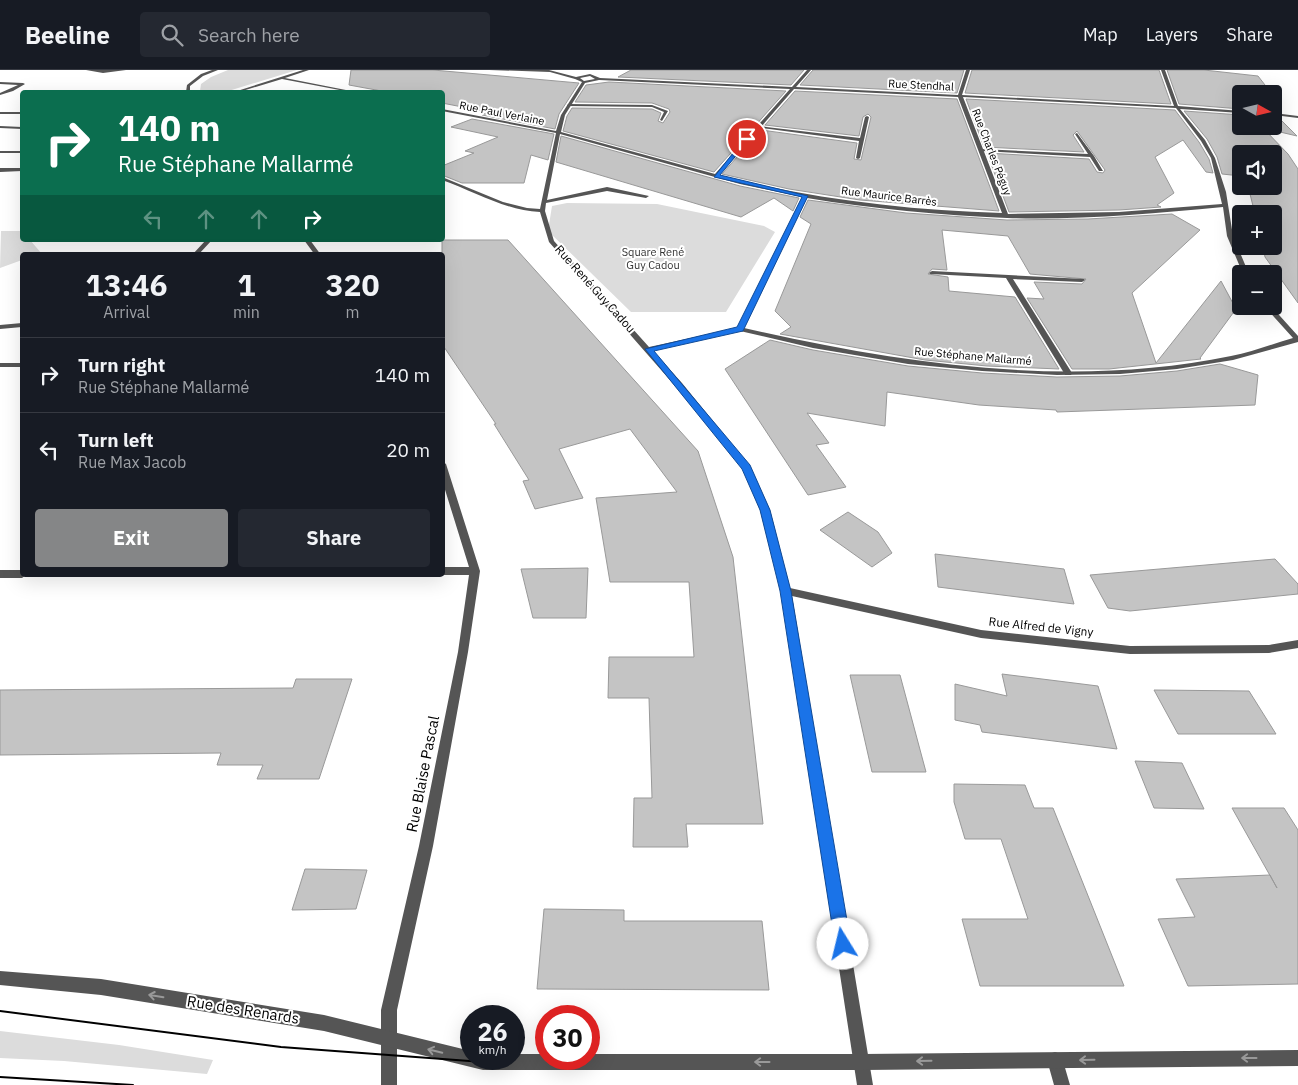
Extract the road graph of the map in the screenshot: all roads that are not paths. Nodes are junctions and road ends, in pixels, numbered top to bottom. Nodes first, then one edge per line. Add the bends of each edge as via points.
1 (88, 70) edge
2 (124, 70) edge
3 (216, 70) edge
4 (307, 70) edge
5 (490, 70) edge
6 (598, 70) edge
7 (808, 70) edge
8 (968, 70) edge
9 (1163, 70) edge
10 (546, 71) edge
11 (590, 75) junction
12 (283, 78) junction
13 (576, 78) junction
14 (599, 79) junction
15 (584, 82) junction
16 (0, 83) edge
17 (792, 88) junction
18 (188, 90) edge
19 (243, 90) edge
20 (344, 90) edge
21 (0, 94) edge
22 (960, 96) junction
23 (568, 105) junction
24 (1176, 106) junction
25 (445, 111) edge
26 (1232, 111) edge
27 (0, 112) edge
28 (20, 112) edge
29 (1282, 115) edge
30 (1298, 116) edge
31 (868, 117) dead end
32 (662, 120) dead end
33 (757, 127) junction
34 (0, 128) edge
35 (20, 128) edge
36 (559, 132) junction
37 (1077, 134) dead end
38 (862, 140) junction
39 (981, 150) junction
40 (0, 152) edge
41 (20, 152) edge
42 (1092, 156) junction
43 (858, 158) dead end
44 (0, 170) edge
45 (20, 170) edge
46 (1101, 170) dead end
47 (716, 176) junction
48 (445, 179) edge
49 (646, 196) dead end
50 (805, 196) junction
51 (544, 202) junction
52 (1224, 205) junction
53 (542, 211) junction
54 (1006, 216) junction
55 (207, 242) edge
56 (198, 252) edge
57 (1242, 265) edge
58 (932, 273) dead end
59 (1009, 278) junction
60 (1082, 280) dead end
61 (1275, 315) edge
62 (20, 325) edge
63 (0, 327) edge
64 (740, 329) junction
65 (1298, 340) edge
66 (649, 349) junction
67 (0, 365) edge
68 (20, 365) edge
69 (1068, 373) junction
70 (445, 475) edge
71 (445, 571) edge
72 (475, 571) junction
73 (0, 574) edge
74 (20, 574) edge
75 (786, 591) junction
76 (1298, 644) edge
77 (0, 978) edge
78 (389, 1039) junction
79 (1298, 1058) edge
80 (1055, 1060) junction
81 (862, 1062) junction
82 (389, 1085) edge
83 (866, 1085) edge
84 (1062, 1085) edge

1 - 2 street
3 - 18 street via 195,80
4 - 12 street
5 - 10 street
6 - 11 street
7 - 17 street
8 - 22 street
9 - 24 street
10 - 13 street
11 - 13 street
11 - 14 street
12 - 19 street
12 - 20 street
13 - 15 street
14 - 15 street
14 - 17 street, Rue Stendhal
15 - 23 street, Rue René Guy Cadou
16 - 21 street via 24,84
17 - 22 street, Rue Stendhal
17 - 33 street
22 - 24 street, Rue Stendhal
22 - 39 street, Rue Charles Péguy
23 - 32 street via 652,106 666,111
23 - 36 street, Rue René Guy Cadou
24 - 26 street, Rue Stendhal
24 - 52 street via 1213,158
25 - 36 street, Rue Paul Verlaine
27 - 28 street
29 - 30 street
31 - 38 street
33 - 38 street
33 - 47 street
34 - 35 street
36 - 47 street, Rue Maurice Barrès
36 - 51 street, Rue René Guy Cadou
37 - 42 street
38 - 43 street
39 - 42 street
39 - 54 street, Rue Charles Péguy
40 - 41 street
42 - 46 street
44 - 45 street
47 - 50 street, Rue Maurice Barrès
48 - 53 street via 520,211
49 - 51 street via 607,188
50 - 54 street, Rue Maurice Barrès
50 - 64 street
51 - 53 street, Rue René Guy Cadou
52 - 54 street, Rue Maurice Barrès via 1149,213
52 - 57 street via 1230,236
53 - 66 street, Rue René Guy Cadou via 551,242
55 - 56 street
58 - 59 street
59 - 60 street
59 - 69 street
61 - 65 street
62 - 63 street
64 - 66 street, Rue Stéphane Mallarmé
64 - 69 street, Rue Stéphane Mallarmé via 813,346 908,362
65 - 69 street, Rue Stéphane Mallarmé via 1232,358 1177,367
66 - 75 street, Rue René Guy Cadou via 747,468 765,510
67 - 68 street
70 - 72 street, Rue Blaise Pascal
71 - 72 street
72 - 78 street, Rue Blaise Pascal via 426,846 389,1010
73 - 74 street
75 - 76 street, Rue Alfred de Vigny via 980,634 1130,650 1269,649
75 - 81 street, Rue René Guy Cadou
78 -> 77 street, Rue des Renards via 324,1023 101,987
81 -> 78 street, Rue des Renards via 483,1062
78 - 82 street, Rue Blaise Pascal
79 -> 80 street, Rue des Renards
80 -> 81 street, Rue des Renards
80 - 84 street
81 - 83 street, Rue René Guy Cadou

